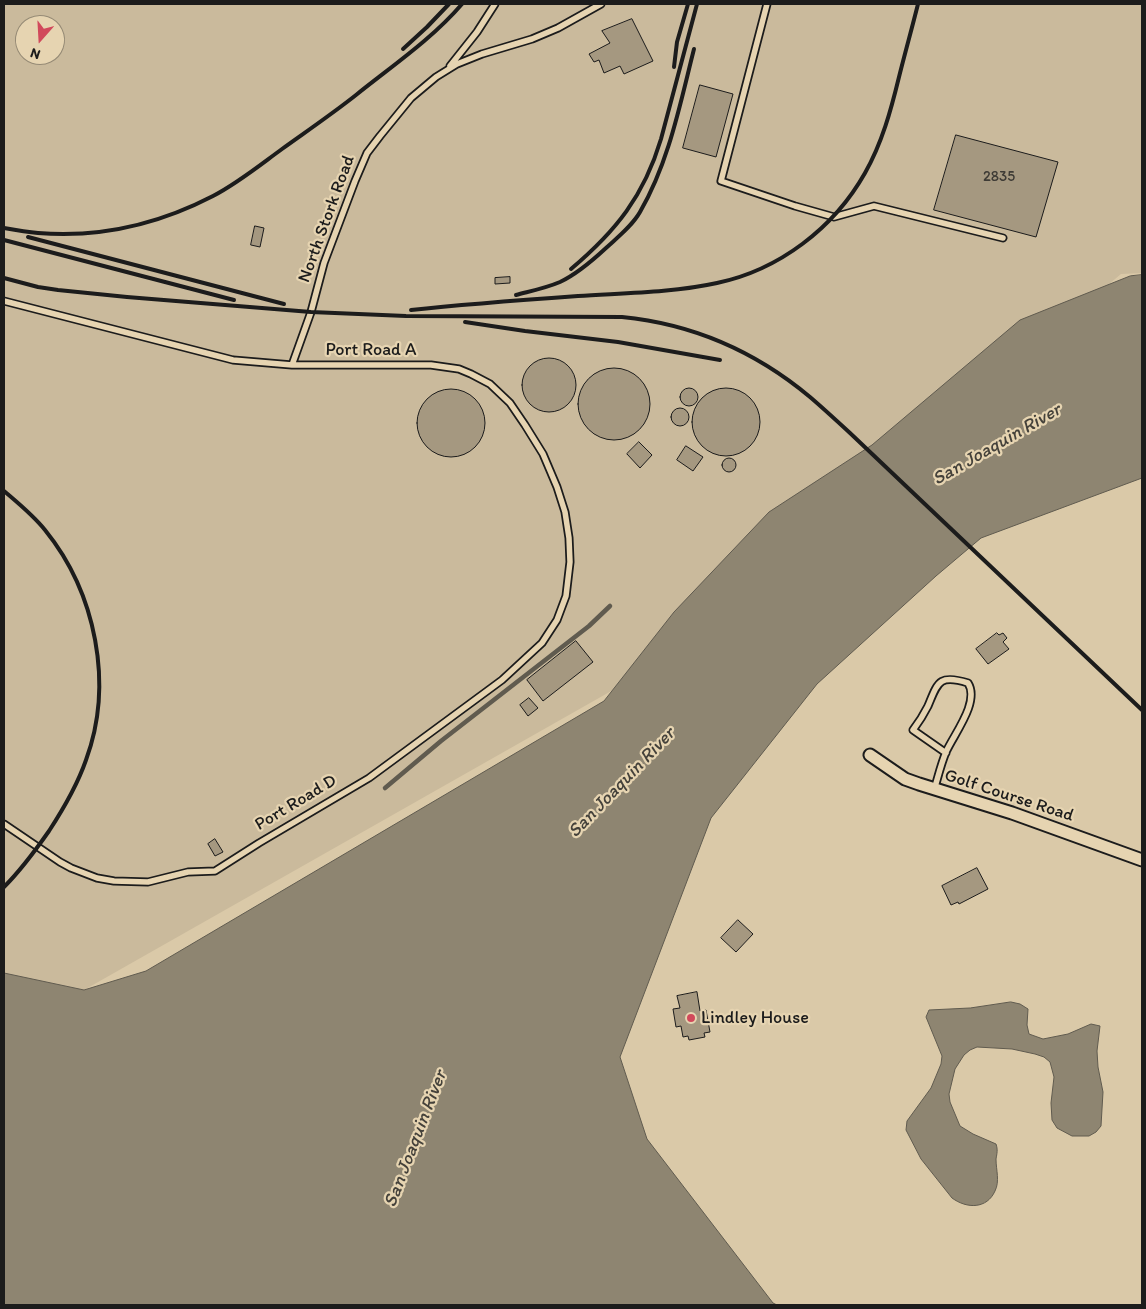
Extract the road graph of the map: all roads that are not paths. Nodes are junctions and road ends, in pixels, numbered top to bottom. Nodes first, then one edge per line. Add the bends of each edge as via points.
1 (495, 4) edge
2 (600, 4) edge
3 (766, 4) edge
4 (447, 70) junction
5 (1003, 238) dead end
6 (4, 301) edge
7 (292, 365) junction
8 (561, 612) joint
9 (946, 753) junction
10 (870, 755) dead end
11 (934, 790) junction
12 (4, 824) edge
13 (1142, 860) edge

1 - 4 lane
2 - 4 lane, North Stork Road via 558,28 482,54
3 - 5 lane via 721,181 834,216 874,206
4 - 7 lane, North Stork Road via 412,98 367,153 324,263
6 - 7 lane, Port Road A via 233,360
7 - 8 lane, Port Road A via 445,366 471,374 501,393 543,454 565,512 570,562
8 - 12 lane, Port Road D via 542,643 495,685 369,778 215,871 188,872 148,882 97,878 60,862
9 - 9 lane via 970,704 972,693 968,683 959,680 938,684 913,730
9 - 11 lane
10 - 11 street, Golf Course Road via 905,779
11 - 13 street, Golf Course Road via 1012,813

